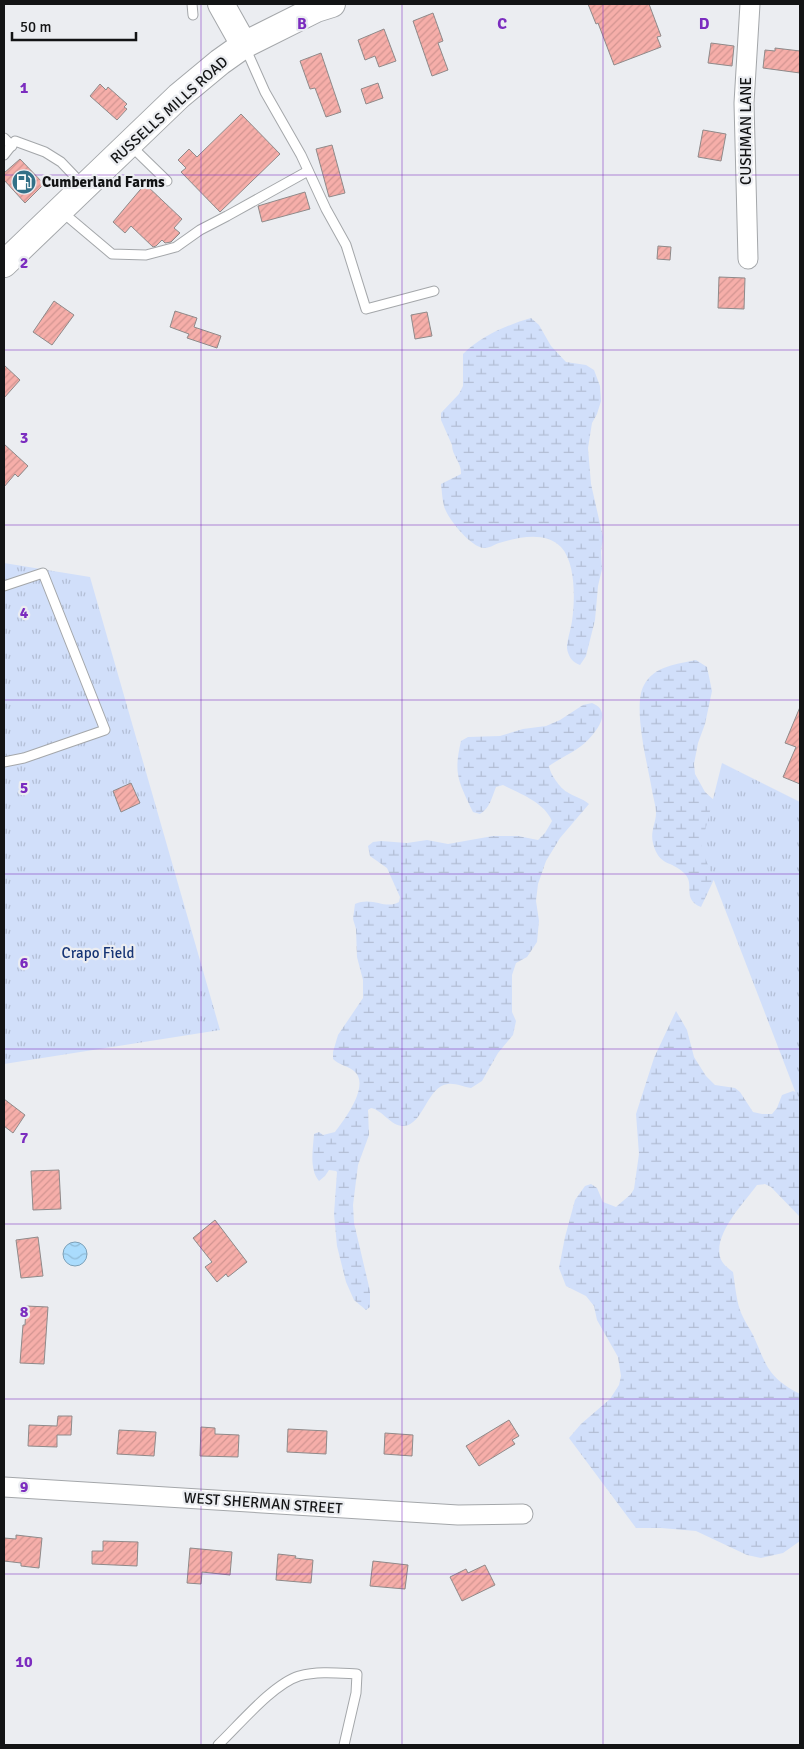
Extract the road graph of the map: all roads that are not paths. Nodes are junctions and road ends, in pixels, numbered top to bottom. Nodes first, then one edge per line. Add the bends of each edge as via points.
1 (192, 4) edge
2 (221, 4) edge
3 (332, 4) edge
4 (750, 4) edge
5 (193, 15) dead end
6 (244, 45) junction
7 (4, 138) edge
8 (130, 145) junction
9 (12, 146) junction
10 (4, 155) edge
11 (308, 171) junction
12 (167, 181) dead end
13 (85, 187) junction
14 (61, 210) junction
15 (8, 257) edge
16 (748, 259) dead end
17 (434, 291) dead end
18 (4, 586) edge
19 (4, 762) edge
20 (4, 1487) edge
21 (523, 1514) dead end
22 (218, 1745) edge
23 (344, 1745) edge

1 - 5 lane
2 - 6 main road
3 - 6 main road, RUSSELLS MILLS ROAD
4 - 16 street, CUSHMAN LANE via 744,103
6 - 8 main road, RUSSELLS MILLS ROAD via 179,96
6 - 11 lane via 265,92
7 - 9 lane
8 - 12 lane
8 - 13 main road, RUSSELLS MILLS ROAD
9 - 10 lane
9 - 13 lane via 15,142 45,152
11 - 14 lane via 200,230 176,247 146,255 112,254
11 - 17 lane via 346,246 366,309
13 - 14 main road, RUSSELLS MILLS ROAD
14 - 15 main road, RUSSELLS MILLS ROAD
18 - 19 lane via 43,573 105,730
20 - 21 street, WEST SHERMAN STREET via 448,1514
22 - 23 lane via 279,1686 299,1676 324,1672 357,1674

